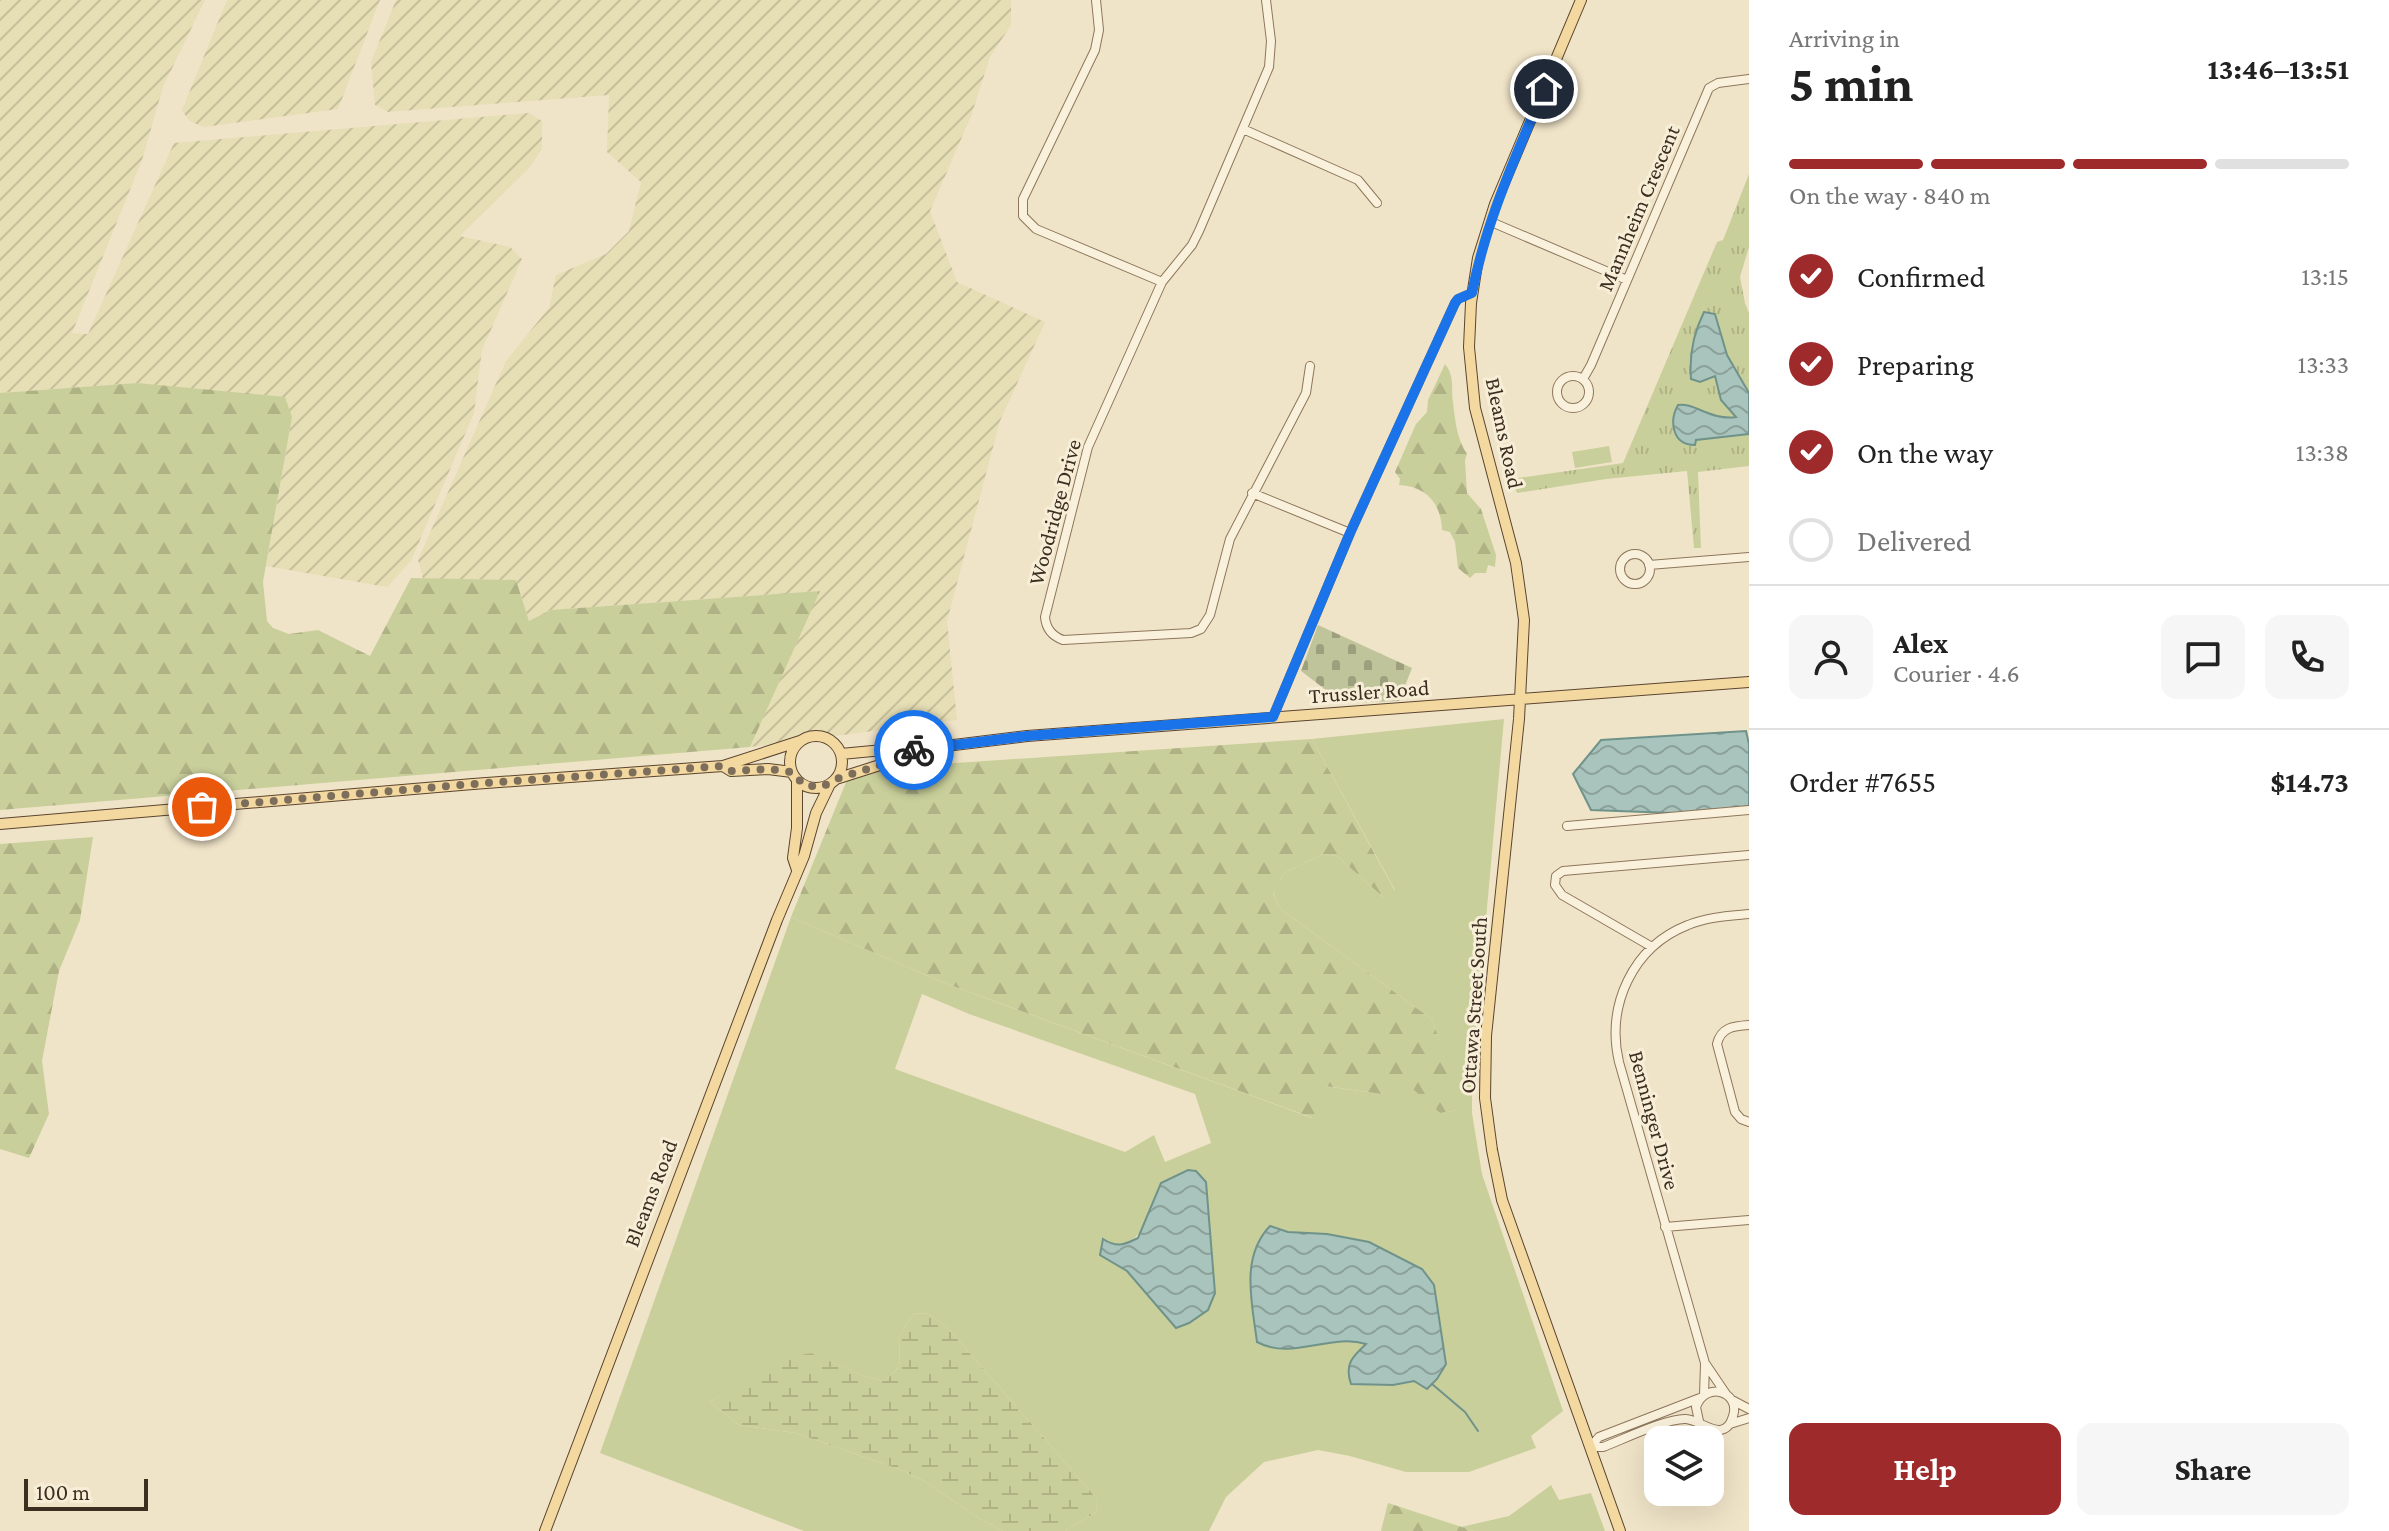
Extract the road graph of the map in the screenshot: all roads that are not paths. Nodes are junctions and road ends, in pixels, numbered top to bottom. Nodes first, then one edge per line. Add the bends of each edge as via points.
1 (1096, 0) edge
2 (1266, 0) edge
3 (1581, 0) edge
4 (1749, 79) edge
5 (1243, 129) junction
6 (1377, 203) dead end
7 (1489, 221) junction
8 (1627, 280) junction
9 (1162, 282) junction
10 (1472, 293) junction
11 (1310, 366) dead end
12 (1583, 379) dead end
13 (1252, 493) junction
14 (1350, 533) junction
15 (1749, 557) edge
16 (1649, 565) dead end
17 (1749, 682) edge
18 (1519, 701) junction
19 (1273, 717) junction
20 (800, 741) junction
21 (897, 752) junction
22 (841, 754) junction
23 (723, 766) junction
24 (795, 776) junction
25 (833, 781) junction
26 (1749, 810) edge
27 (0, 824) edge
28 (1567, 826) dead end
29 (1749, 855) edge
30 (797, 870) junction
31 (1749, 914) edge
32 (1652, 947) junction
33 (1749, 1025) edge
34 (1749, 1122) edge
35 (1749, 1220) edge
36 (1665, 1227) junction
37 (1705, 1363) junction
38 (1702, 1396) junction
39 (1729, 1397) junction
40 (1749, 1409) edge
41 (1749, 1418) edge
42 (1699, 1421) junction
43 (1729, 1424) junction
44 (1590, 1447) junction
45 (545, 1531) edge
46 (1620, 1531) edge

1 - 9 street via 1095,50 1023,199 1023,216 1036,229
2 - 5 street, Woodridge Drive via 1269,67
3 - 7 main road, Bleams Road
4 - 8 street, Mannheim Crescent via 1709,88
5 - 6 street via 1358,180
5 - 9 street, Woodridge Drive via 1192,245
7 - 8 street
7 - 10 main road, Bleams Road
8 - 12 street, Mannheim Crescent
9 - 13 street, Woodridge Drive via 1088,447 1045,617 1048,629 1063,640 1201,629 1209,619 1230,539
10 - 14 street via 1455,303
10 - 18 main road, Bleams Road via 1469,347 1475,408 1522,603
11 - 13 street, Woodridge Drive via 1306,393
13 - 14 street
14 - 19 street
15 - 16 street
17 - 18 main road, Trussler Road
18 - 19 main road, Trussler Road
18 - 44 main road, Ottawa Street South via 1486,1036 1485,1098 1502,1200
19 - 21 main road, Trussler Road
20 - 22 main road via 824,737
20 - 23 main road
20 - 24 main road via 791,756
21 - 22 main road, Trussler Road
21 - 25 main road, Trussler Road via 883,764
22 - 25 main road via 841,771
23 - 24 main road
23 - 27 main road
24 - 25 main road via 813,788
24 - 30 main road, Bleams Road
25 - 30 main road, Bleams Road
26 - 28 street
29 - 32 street via 1563,871 1556,876 1562,895
30 - 45 main road, Bleams Road
31 - 32 street, Benninger Drive via 1692,923
32 - 36 street, Benninger Drive via 1625,984 1615,1032
33 - 34 street via 1726,1029 1717,1044 1735,1112
35 - 36 street
36 - 37 street, Benninger Drive
37 - 38 street, Benninger Drive
37 - 39 street, Benninger Drive
38 - 39 street via 1715,1391
38 - 42 street, Benninger Drive via 1696,1407
38 - 44 street via 1599,1437
39 - 40 street, Benninger Drive
39 - 43 street via 1734,1412
41 - 43 street
42 - 43 street via 1713,1430
42 - 44 street via 1672,1421
44 - 46 main road, Ottawa Street South

